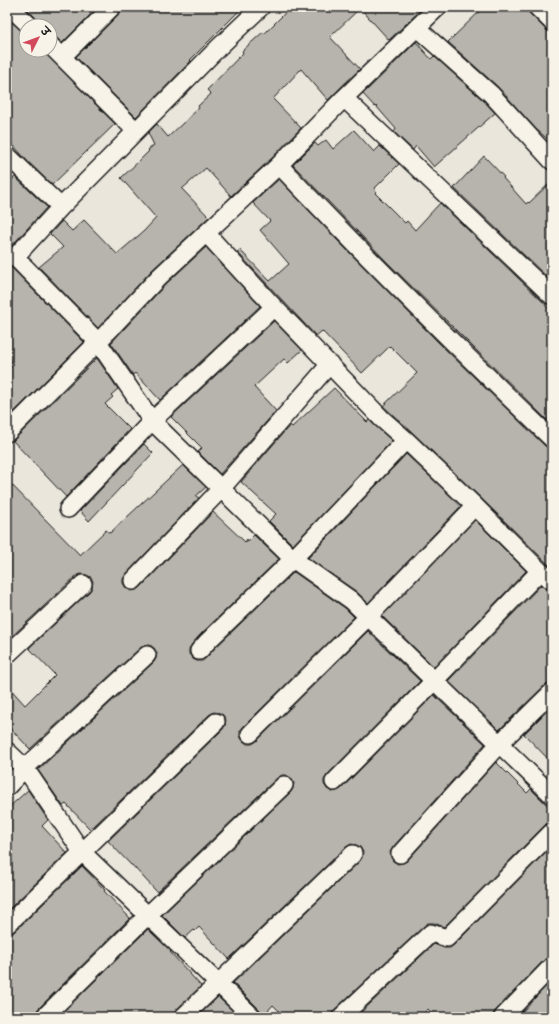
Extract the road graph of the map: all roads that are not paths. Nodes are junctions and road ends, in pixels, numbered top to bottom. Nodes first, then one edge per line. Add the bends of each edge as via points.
1 (10, 7) edge
2 (112, 7) edge
3 (261, 7) edge
4 (438, 7) edge
5 (537, 7) edge
6 (22, 18) edge
7 (552, 22) edge
8 (417, 28) junction
9 (58, 53) edge
10 (62, 57) junction
11 (344, 98) junction
12 (136, 131) junction
13 (7, 155) edge
14 (552, 161) edge
15 (279, 165) junction
16 (61, 207) junction
17 (206, 233) junction
18 (11, 261) edge
19 (552, 296) edge
20 (274, 307) junction
21 (98, 342) junction
22 (330, 364) junction
23 (152, 421) junction
24 (7, 433) edge
25 (552, 439) edge
26 (406, 440) junction
27 (221, 489) junction
28 (475, 506) junction
29 (68, 509) dead end
30 (293, 559) junction
31 (546, 576) edge
32 (133, 581) dead end
33 (83, 584) dead end
34 (368, 617) junction
35 (199, 651) dead end
36 (147, 654) dead end
37 (7, 655) edge
38 (434, 681) junction
39 (552, 692) edge
40 (216, 722) dead end
41 (250, 734) dead end
42 (499, 744) junction
43 (7, 751) edge
44 (25, 768) junction
45 (334, 782) dead end
46 (284, 785) dead end
47 (7, 787) edge
48 (552, 796) edge
49 (552, 832) edge
50 (82, 852) junction
51 (353, 854) dead end
52 (400, 854) dead end
53 (148, 915) junction
54 (7, 925) edge
55 (552, 966) edge
56 (218, 983) junction
57 (44, 1017) edge
58 (183, 1017) edge
59 (253, 1017) edge
60 (341, 1017) edge
61 (503, 1017) edge

1 - 6 street
2 - 10 street
3 - 12 street
4 - 8 street
5 - 7 street
8 - 11 street
8 - 14 street via 491,94
9 - 10 street
10 - 12 street
11 - 15 street
11 - 19 street
12 - 16 street
13 - 16 street
15 - 17 street
15 - 25 street via 452,342
16 - 18 street
17 - 20 street
17 - 21 street via 159,277
18 - 21 street
20 - 22 street
20 - 23 street
21 - 23 street
21 - 24 street
22 - 26 street via 382,419
22 - 27 street
23 - 27 street
23 - 29 street
26 - 28 street
26 - 30 street
27 - 30 street
27 - 32 street
28 - 31 street
28 - 34 street
30 - 34 street via 351,600
30 - 35 street
31 - 38 street
33 - 37 street
34 - 38 street
34 - 41 street
36 - 44 street
38 - 42 street
38 - 45 street
39 - 42 street
40 - 50 street
42 - 48 street
42 - 52 street
43 - 44 street
44 - 47 street
44 - 50 street
46 - 53 street
49 - 60 street via 447,938 431,933
50 - 53 street
50 - 54 street
51 - 56 street
53 - 56 street
53 - 57 street
55 - 61 street
56 - 58 street
56 - 59 street

